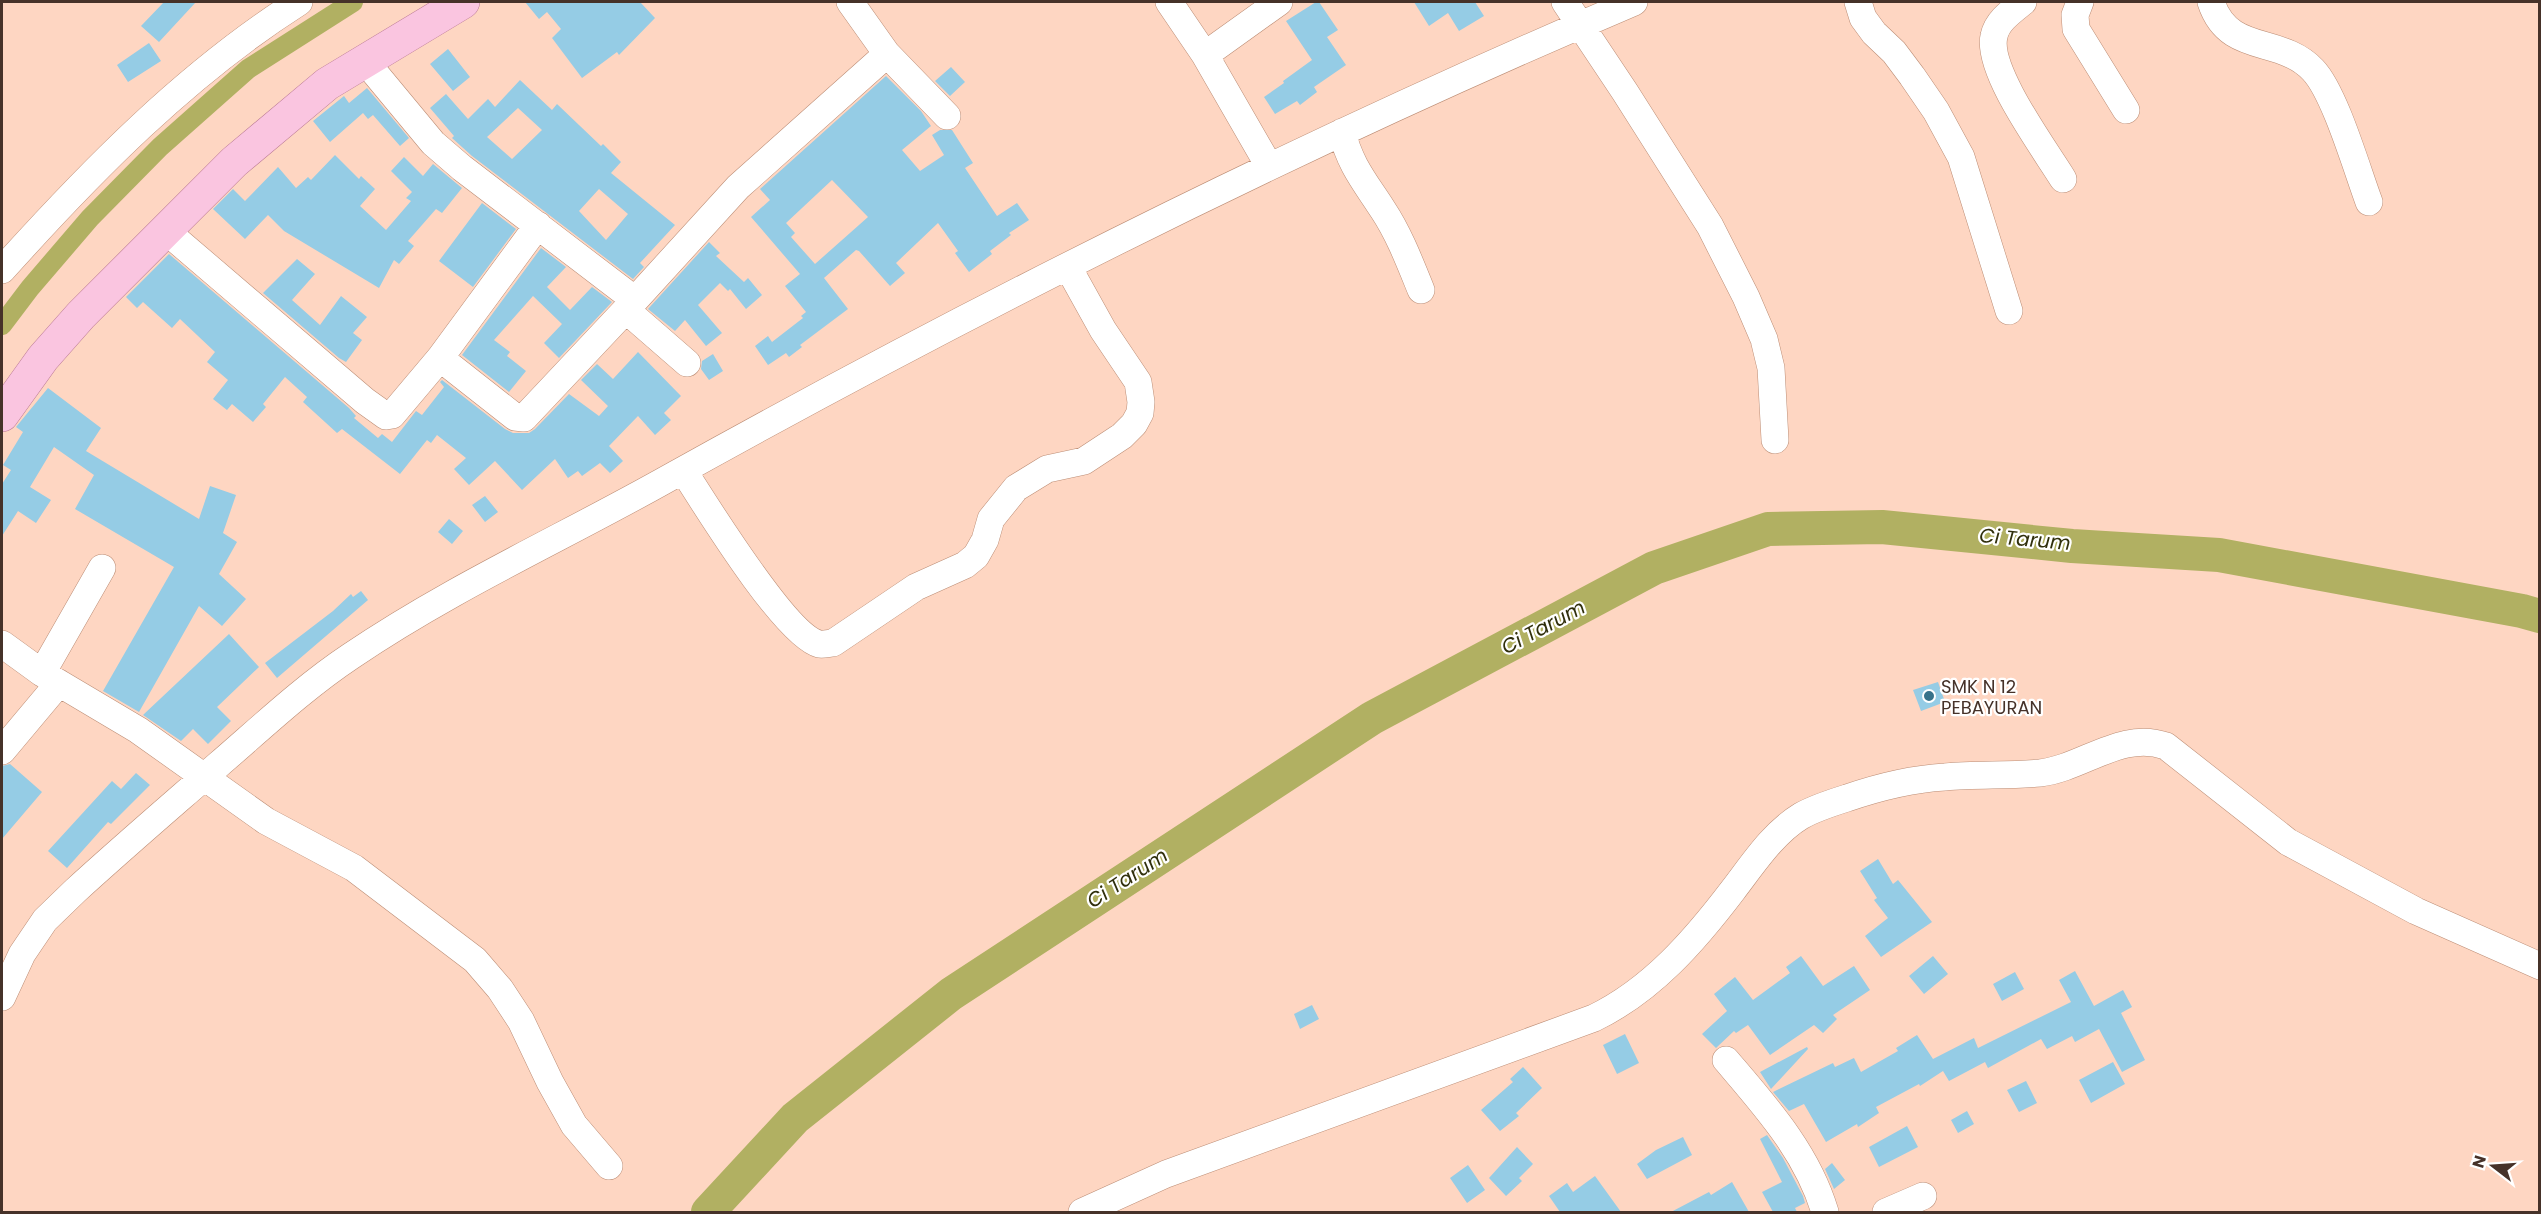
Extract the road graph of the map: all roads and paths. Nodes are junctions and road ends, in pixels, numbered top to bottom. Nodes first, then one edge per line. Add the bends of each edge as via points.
1 (299, 2) edge
2 (463, 2) edge
3 (850, 2) edge
4 (1169, 2) edge
5 (1279, 2) edge
6 (1565, 2) edge
7 (1634, 2) edge
8 (1857, 2) edge
9 (2023, 2) edge
10 (2080, 2) edge
11 (2211, 2) edge
12 (1579, 25) junction
13 (887, 54) junction
14 (1205, 55) junction
15 (365, 61) junction
16 (2126, 110) dead end
17 (947, 116) dead end
18 (1342, 132) junction
19 (1269, 166) junction
20 (2063, 179) dead end
21 (2369, 202) dead end
22 (538, 225) junction
23 (166, 231) junction
24 (1068, 267) junction
25 (2, 270) edge
26 (1421, 290) dead end
27 (631, 305) junction
28 (2009, 311) dead end
29 (440, 358) junction
30 (687, 363) dead end
31 (2, 415) edge
32 (1775, 440) dead end
33 (683, 470) junction
34 (102, 568) dead end
35 (2, 644) edge
36 (50, 678) junction
37 (2, 751) edge
38 (204, 777) junction
39 (2540, 966) edge
40 (2, 997) edge
41 (1726, 1060) dead end
42 (609, 1166) dead end
43 (1923, 1196) dead end
44 (1082, 1212) edge
45 (1825, 1212) edge
46 (1886, 1212) edge

1 - 25 street via 183,89 74,191
2 - 15 main road
3 - 13 street
4 - 14 street
5 - 14 street
6 - 12 street
7 - 12 street
8 - 28 street via 1863,18 1894,52 1936,111 1961,157
9 - 20 street via 2002,20 1994,34 1992,51 2007,88
10 - 16 street via 2075,15 2076,29
11 - 21 street via 2226,29 2236,36 2292,55 2315,72
12 - 18 street
12 - 32 street via 1710,226 1746,297 1764,339 1771,368
13 - 17 street
13 - 27 street via 738,187
14 - 19 street
15 - 22 street via 433,143
15 - 23 main road via 327,84 234,162
18 - 19 street
18 - 26 street via 1350,159 1384,211
19 - 24 street
22 - 27 street
22 - 29 street
23 - 29 street via 386,416 392,415
23 - 31 main road via 66,332
24 - 33 street
24 - 33 street via 1138,382 1140,413 1134,424 1084,461 1047,469 1016,488 991,519 976,556 916,587 833,643 820,644 797,630 745,565
27 - 29 street via 524,418 515,417
27 - 30 street
33 - 38 street via 473,583 368,645 288,702
34 - 36 street
35 - 36 street
36 - 37 street
36 - 38 street via 138,730
38 - 40 street via 45,920 22,954
38 - 42 street via 266,821 354,868 475,960 521,1021 574,1125
39 - 44 street via 2416,911 2288,842 2166,746 2137,741 2041,773 1913,780 1822,806 1800,816 1779,835 1674,958 1617,1008 1166,1174
41 - 45 street via 1783,1127 1811,1175
43 - 46 street

